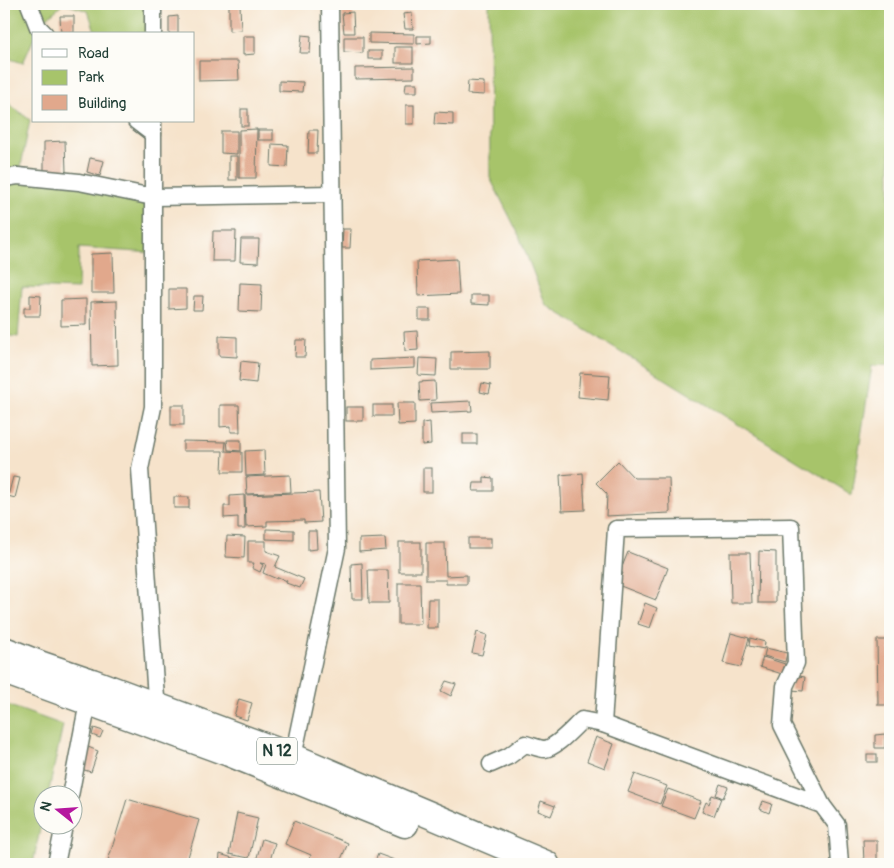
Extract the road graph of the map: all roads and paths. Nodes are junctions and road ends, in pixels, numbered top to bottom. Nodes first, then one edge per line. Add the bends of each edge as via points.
1 (29, 4) edge
2 (153, 4) edge
3 (330, 4) edge
4 (43, 32) edge
5 (153, 32) edge
6 (138, 122) edge
7 (153, 128) edge
8 (4, 178) edge
9 (332, 194) junction
10 (153, 197) junction
11 (4, 650) edge
12 (4, 670) edge
13 (88, 702) junction
14 (157, 716) junction
15 (603, 724) junction
16 (293, 757) junction
17 (491, 764) dead end
18 (72, 786) edge
19 (822, 805) junction
20 (62, 836) edge
21 (56, 864) edge
22 (504, 864) edge
23 (546, 864) edge
24 (840, 864) edge

1 - 4 street
2 - 5 street
3 - 9 street
6 - 7 street
7 - 10 street
8 - 10 street via 18,176 79,182
9 - 10 street
9 - 16 street via 337,548
10 - 14 street via 153,407 140,469
11 - 14 main road, N 12 via 92,682
12 - 13 main road, N 12
13 - 14 main road, N 12
13 - 18 street
14 - 16 main road, N 12
14 - 22 main road, N 12 via 229,753
15 - 17 street via 582,720 560,742 544,749 525,744 510,756
15 - 19 street
15 - 19 street via 616,529 791,527 796,663 785,686 782,726
16 - 23 main road, N 12
19 - 24 street via 837,826
20 - 21 street

